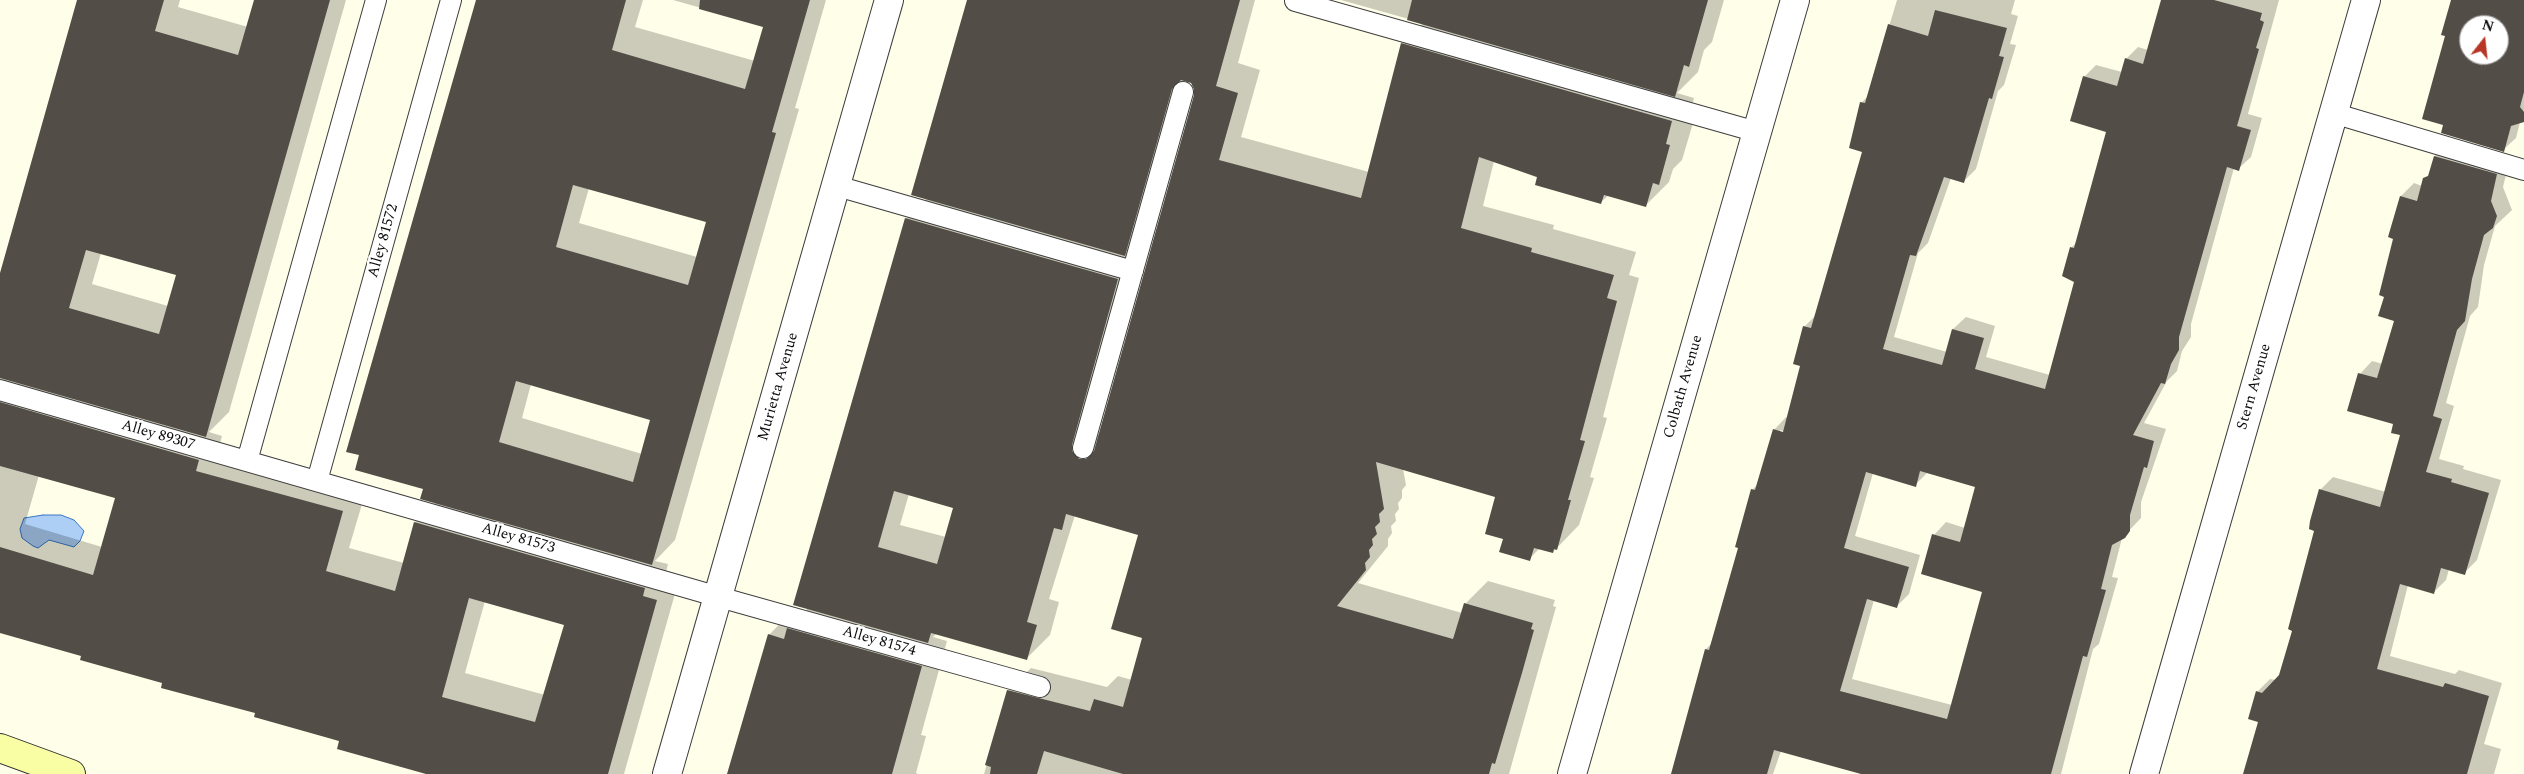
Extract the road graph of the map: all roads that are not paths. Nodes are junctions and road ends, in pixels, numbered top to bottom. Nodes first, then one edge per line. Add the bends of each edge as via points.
1 (376, 0) edge
2 (451, 0) edge
3 (890, 0) edge
4 (1295, 0) edge
5 (1795, 0) edge
6 (2366, 0) edge
7 (1182, 92) dead end
8 (2334, 113) junction
9 (1757, 132) junction
10 (2524, 170) edge
11 (837, 186) junction
12 (1133, 270) junction
13 (0, 390) edge
14 (1083, 448) dead end
15 (247, 461) junction
16 (317, 481) junction
17 (719, 597) junction
18 (1040, 686) dead end
19 (0, 748) edge
20 (71, 774) edge
21 (667, 774) edge
22 (1572, 774) edge
23 (2144, 774) edge

1 - 15 lane
2 - 16 lane, Alley 81572
3 - 11 street, Murietta Avenue
4 - 9 lane
5 - 9 street, Colbath Avenue
6 - 8 street, Stern Avenue
7 - 12 lane
8 - 10 lane
8 - 23 street, Stern Avenue
9 - 22 street, Colbath Avenue
11 - 12 lane
11 - 17 street, Murietta Avenue
12 - 14 lane
13 - 15 lane, Alley 89307
15 - 16 lane, Alley 89307
16 - 17 lane, Alley 81573
17 - 18 lane, Alley 81574
17 - 21 street, Murietta Avenue
19 - 20 main road

